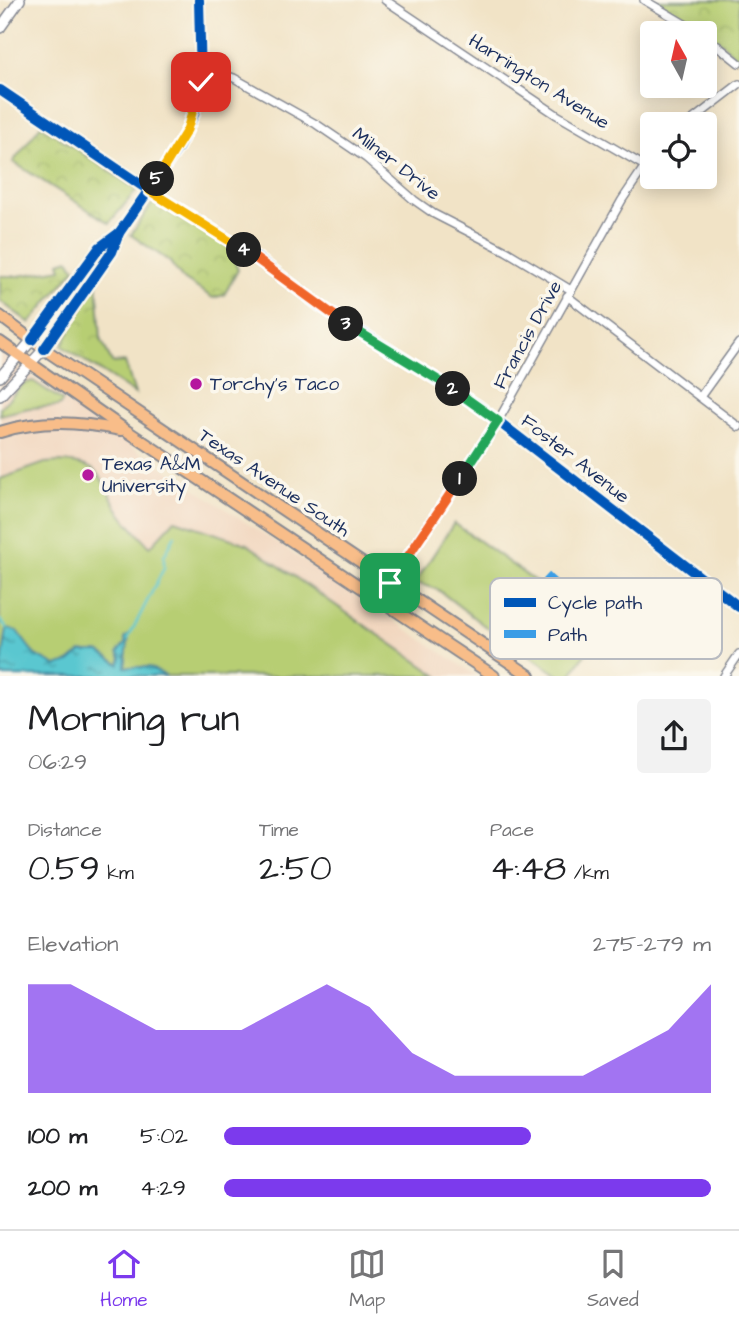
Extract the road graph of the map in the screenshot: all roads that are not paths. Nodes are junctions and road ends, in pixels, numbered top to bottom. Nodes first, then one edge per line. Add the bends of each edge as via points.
1 (20, 0) edge
2 (199, 0) edge
3 (385, 0) edge
4 (644, 0) edge
5 (680, 21) edge
6 (0, 29) edge
7 (718, 46) edge
8 (739, 63) edge
9 (201, 67) junction
10 (739, 84) edge
11 (0, 90) edge
12 (703, 112) edge
13 (640, 163) edge
14 (640, 170) edge
15 (150, 191) junction
16 (119, 233) junction
17 (569, 293) junction
18 (0, 316) edge
19 (32, 340) junction
20 (0, 342) edge
21 (739, 343) edge
22 (44, 349) junction
23 (19, 356) junction
24 (30, 364) junction
25 (0, 377) edge
26 (0, 396) edge
27 (700, 397) junction
28 (498, 421) junction
29 (739, 427) edge
30 (127, 431) junction
31 (0, 432) edge
32 (241, 482) junction
33 (228, 499) junction
34 (701, 578) edge
35 (390, 583) junction
36 (722, 594) edge
37 (379, 600) junction
38 (739, 607) edge
39 (490, 649) edge
40 (739, 654) edge
41 (504, 659) edge
42 (494, 676) edge
43 (530, 676) edge
44 (724, 676) edge

1 - 6 street
2 - 9 street
3 - 13 street, Harrington Avenue via 557,115
4 - 5 street
7 - 8 street
9 - 15 street via 187,130
9 - 17 street, Milner Drive via 234,78 316,124 434,214 506,251
10 - 12 street
11 - 15 street, Foster Avenue
14 - 17 street, Francis Drive
15 - 16 street
15 - 28 street, Foster Avenue
16 - 19 street via 100,247
16 - 22 street via 112,252
17 - 27 street, Milner Drive
17 - 28 street, Francis Drive
18 - 19 main road, Texas Avenue South
19 - 22 main road, Texas Avenue South
19 - 23 street
20 - 23 main road, Texas Avenue South
21 - 27 street
22 - 24 street
22 - 32 main road, Texas Avenue South
23 - 24 main road, Texas Avenue South
23 - 25 street
24 - 26 street
24 - 30 main road, Texas Avenue South
27 - 29 street, Milner Drive
28 - 34 street, Foster Avenue
28 - 35 street, Francis Drive
30 - 31 main road via 65,422
30 - 33 main road, Texas Avenue South
32 - 33 main road
32 - 35 main road, Texas Avenue South
33 - 37 main road, Texas Avenue South
35 - 37 street, Francis Drive
35 - 39 main road, Texas Avenue South
36 - 38 street, Foster Avenue
37 - 42 main road, Texas Avenue South
40 - 44 street
41 - 43 main road, Texas Avenue South

